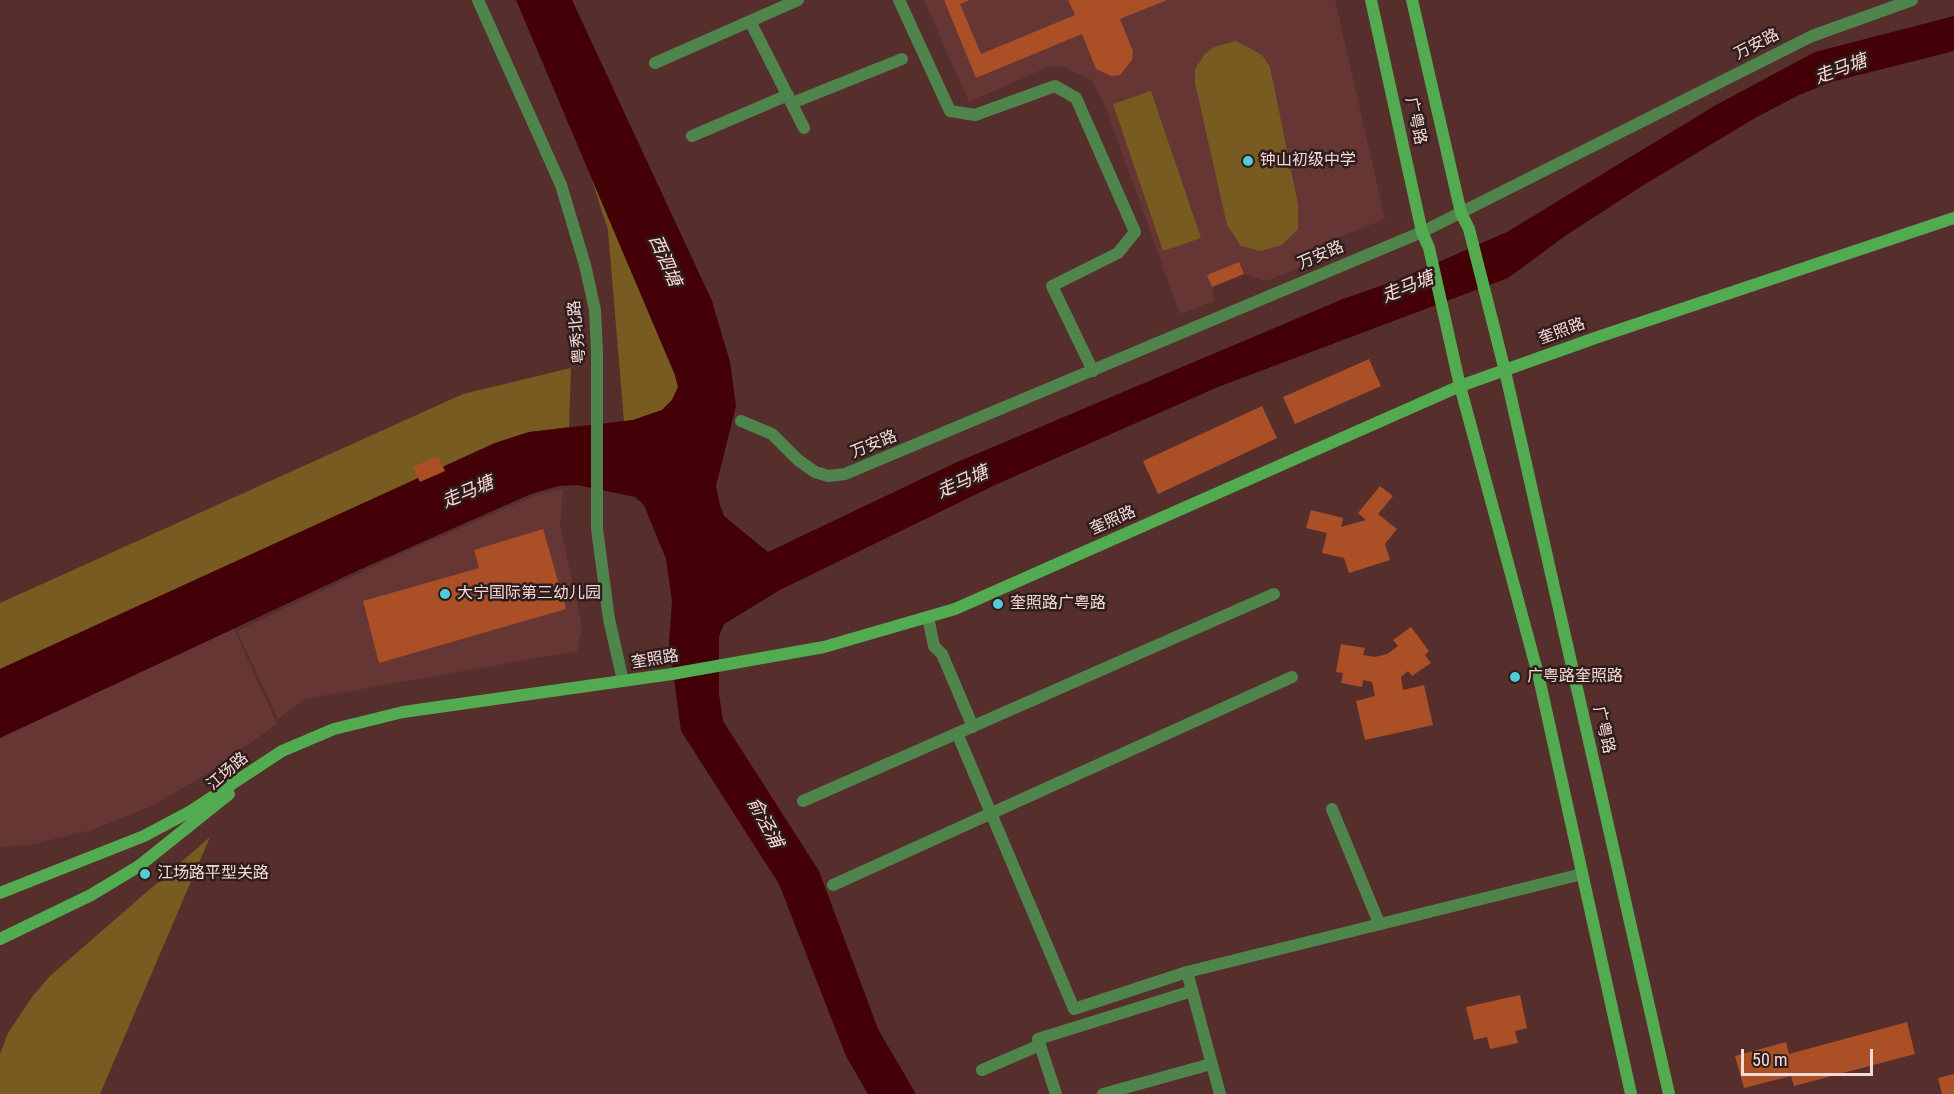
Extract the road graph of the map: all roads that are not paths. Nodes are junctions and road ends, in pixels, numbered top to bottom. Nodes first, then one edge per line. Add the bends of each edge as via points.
1 (478, 0) edge
2 (798, 0) edge
3 (899, 0) edge
4 (1371, 0) edge
5 (1412, 0) edge
6 (1912, 0) edge
7 (750, 21) junction
8 (902, 59) dead end
9 (655, 63) dead end
10 (790, 99) junction
11 (804, 128) dead end
12 (692, 136) dead end
13 (1461, 213) junction
14 (1954, 218) edge
15 (1422, 232) junction
16 (1093, 371) junction
17 (1505, 371) junction
18 (1460, 386) junction
19 (741, 421) dead end
20 (1274, 594) dead end
21 (928, 616) junction
22 (1292, 677) dead end
23 (623, 681) junction
24 (973, 728) junction
25 (957, 734) junction
26 (264, 764) junction
27 (803, 801) dead end
28 (1332, 808) dead end
29 (992, 815) junction
30 (1582, 874) junction
31 (833, 885) dead end
32 (0, 894) edge
33 (1379, 923) junction
34 (0, 939) edge
35 (1186, 972) junction
36 (1192, 991) junction
37 (1040, 1045) junction
38 (1211, 1064) junction
39 (982, 1070) dead end
40 (1056, 1094) edge
41 (1104, 1094) edge
42 (1220, 1094) edge
43 (1631, 1094) edge
44 (1669, 1094) edge

1 - 23 street, 粤秀北路 via 561,185 595,309 596,502 609,619
2 - 7 street
3 - 16 street via 950,111 975,115 1055,86 1076,98 1135,232 1118,253 1052,286
4 - 15 main road, 广粤路
5 - 13 main road, 广粤路
6 - 13 street, 万安路 via 1812,36
7 - 9 street
7 - 10 street
8 - 10 street
10 - 11 street
10 - 12 street
13 - 15 street, 万安路
13 - 17 main road, 广粤路 via 1469,229
14 - 17 main road, 奎照路
15 - 16 street, 万安路
15 - 18 main road, 广粤路
16 - 19 street, 万安路 via 845,474 828,476 814,472 772,434
17 - 18 main road, 奎照路
17 - 44 main road, 广粤路
18 - 21 main road, 奎照路 via 955,609
18 - 30 main road via 1539,678
20 - 24 street
21 - 23 main road, 奎照路 via 824,647
21 - 24 street via 934,646 942,654
22 - 29 street
23 - 26 main road, 奎照路 via 365,720 306,739
24 - 25 street
25 - 27 street
25 - 29 street
26 - 32 main road, 江场路 via 144,836
26 - 34 main road, 江场路 via 138,866 92,895
28 - 33 street
29 - 31 street
29 - 35 street via 1074,1009
30 - 33 street
30 - 43 main road
33 - 35 street
35 - 36 street
36 - 37 street via 1038,1039
36 - 38 street
37 - 39 street
37 - 40 street
38 - 41 street
38 - 42 street

